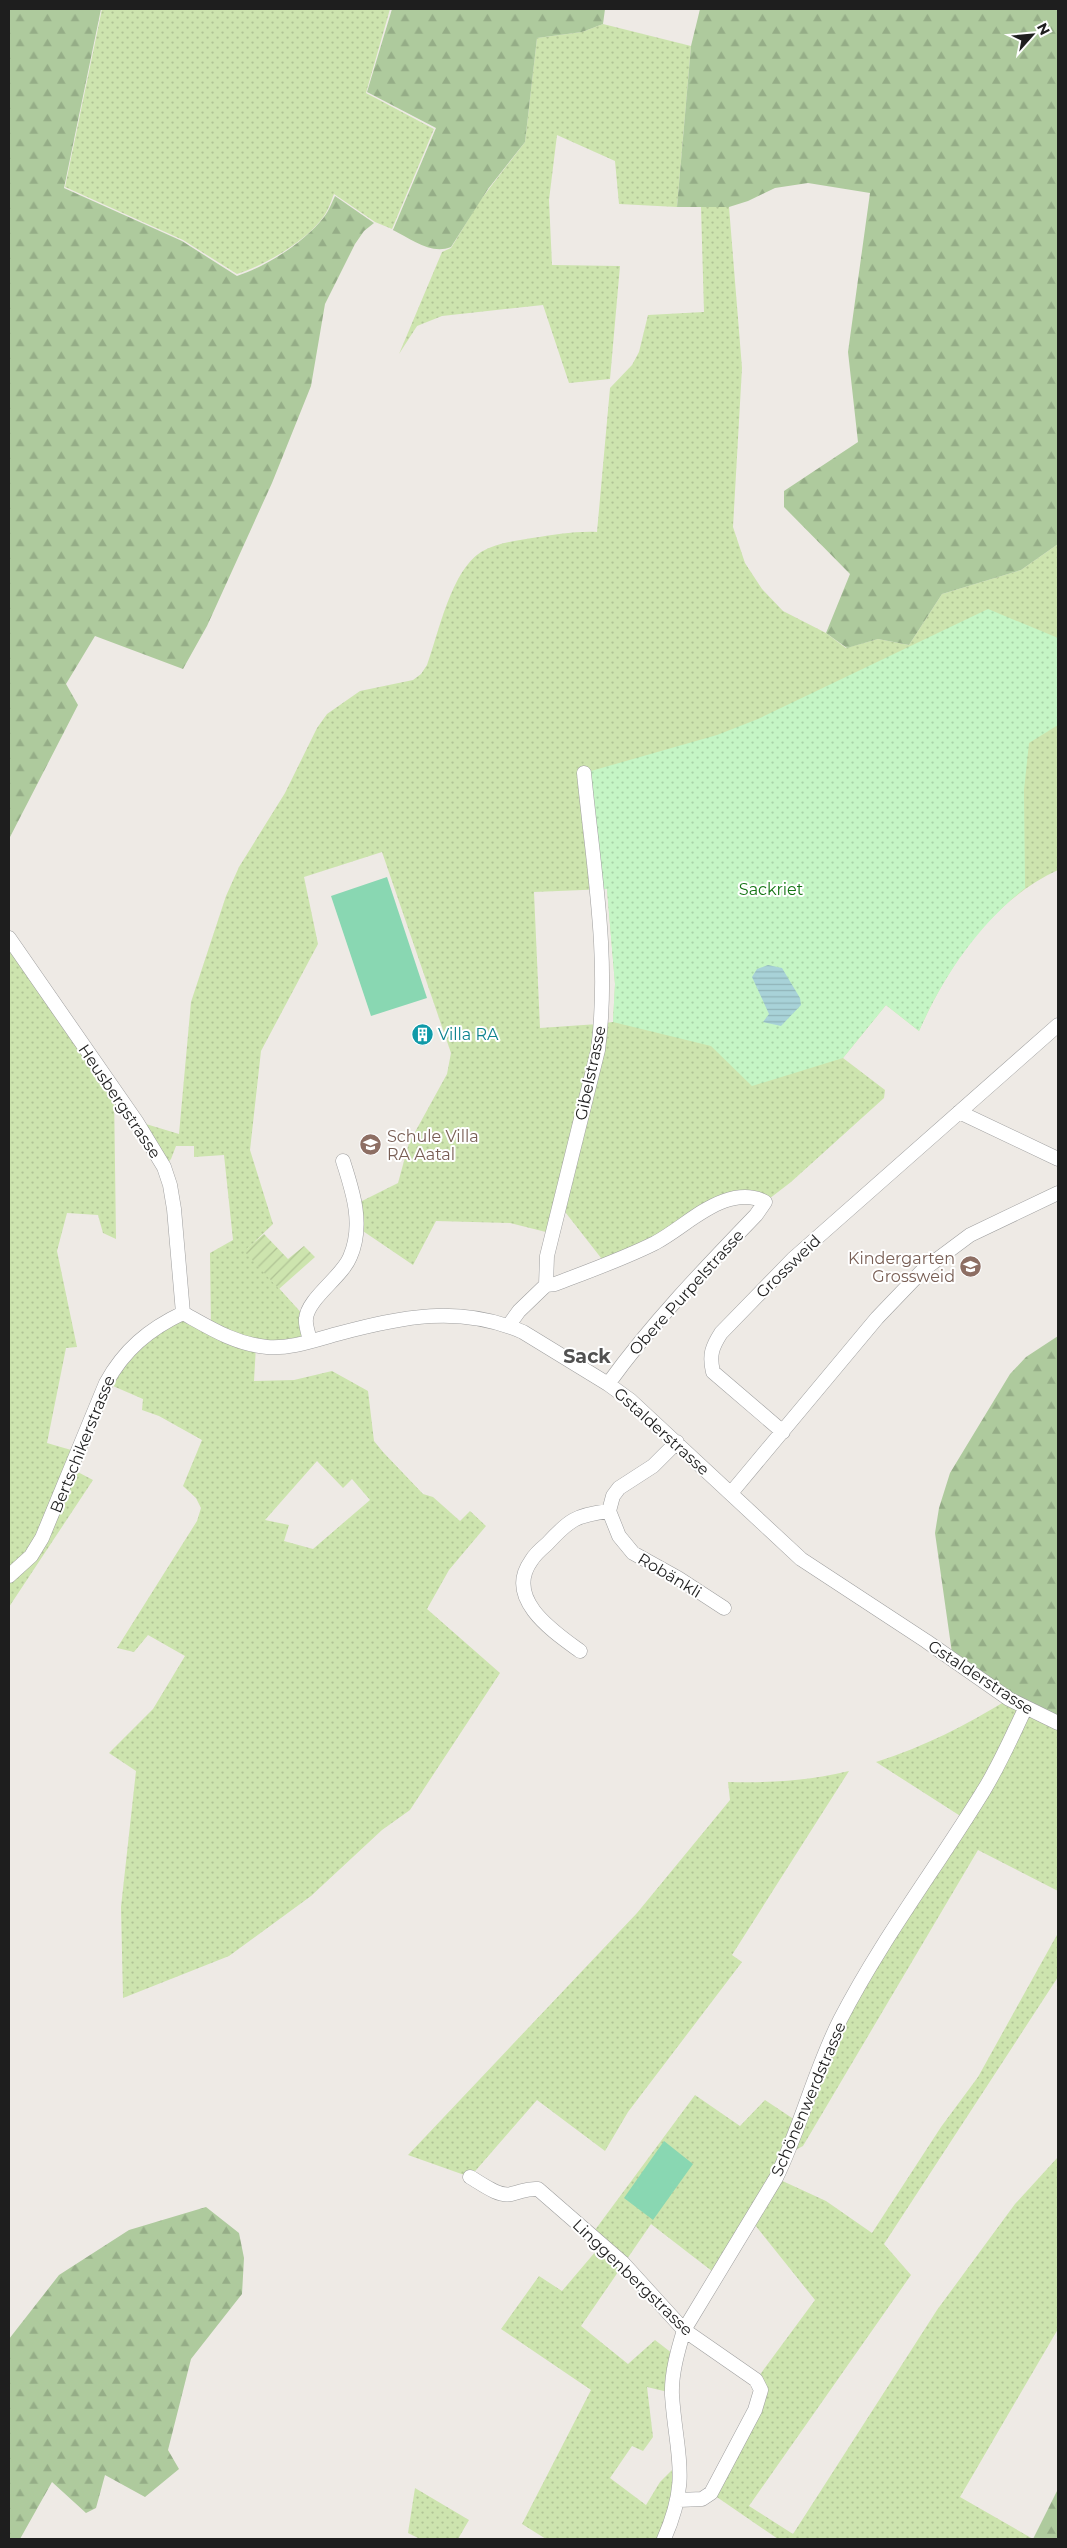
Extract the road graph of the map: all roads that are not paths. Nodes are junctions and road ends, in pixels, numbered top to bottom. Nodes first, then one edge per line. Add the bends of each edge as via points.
1 (584, 773) dead end
2 (9, 938) edge
3 (1058, 1024) edge
4 (959, 1112) junction
5 (1058, 1159) edge
6 (343, 1161) dead end
7 (1058, 1192) edge
8 (546, 1285) junction
9 (183, 1314) junction
10 (509, 1325) junction
11 (310, 1341) junction
12 (608, 1384) junction
13 (783, 1432) junction
14 (677, 1442) junction
15 (731, 1494) junction
16 (609, 1511) junction
17 (9, 1576) edge
18 (724, 1608) dead end
19 (580, 1651) dead end
20 (1026, 1709) junction
21 (1058, 1723) edge
22 (470, 2177) dead end
23 (684, 2330) junction
24 (678, 2500) junction
25 (664, 2539) edge

1 - 8 street, Gibelstrasse via 603,961 602,1022 548,1256
2 - 9 street, Heusbergstrasse via 136,1121 164,1167 174,1209
3 - 4 street, Grossweid
4 - 5 street
4 - 13 street, Grossweid via 794,1258 721,1333 712,1347 710,1360 713,1372
6 - 11 street via 356,1204 357,1227 351,1257 342,1272 311,1306 306,1318
7 - 13 street via 987,1226 937,1258 877,1318
8 - 10 street
8 - 12 street, Obere Purpelstrasse via 627,1256 723,1201 749,1196 765,1202 676,1299
9 - 11 street, Gstalderstrasse via 227,1338 256,1346 280,1347
9 - 17 street, Bertschikerstrasse via 138,1340 114,1367 51,1520 31,1556
10 - 11 street, Gstalderstrasse via 473,1317 419,1316 393,1319
10 - 12 street, Gstalderstrasse
12 - 14 street, Gstalderstrasse
13 - 15 street
14 - 15 street, Gstalderstrasse
14 - 16 street via 653,1466 619,1488
15 - 20 street, Gstalderstrasse via 801,1559
16 - 18 street, Robänkli via 619,1536 633,1553 673,1574
16 - 19 street via 588,1513 567,1522 530,1561 523,1579 532,1610 544,1626
20 - 21 street, Gstalderstrasse
20 - 23 street, Schönenwerdstrasse via 986,1788 840,2020 818,2065 788,2154 776,2178
22 - 23 street, Linggenbergstrasse via 502,2194 527,2188 538,2189 623,2263
23 - 24 street, Schönenwerdstrasse via 676,2357 672,2393 681,2461
23 - 24 street, Linggenbergstrasse via 756,2380 761,2390 755,2410 711,2493 702,2499
24 - 25 street, Schönenwerdstrasse

